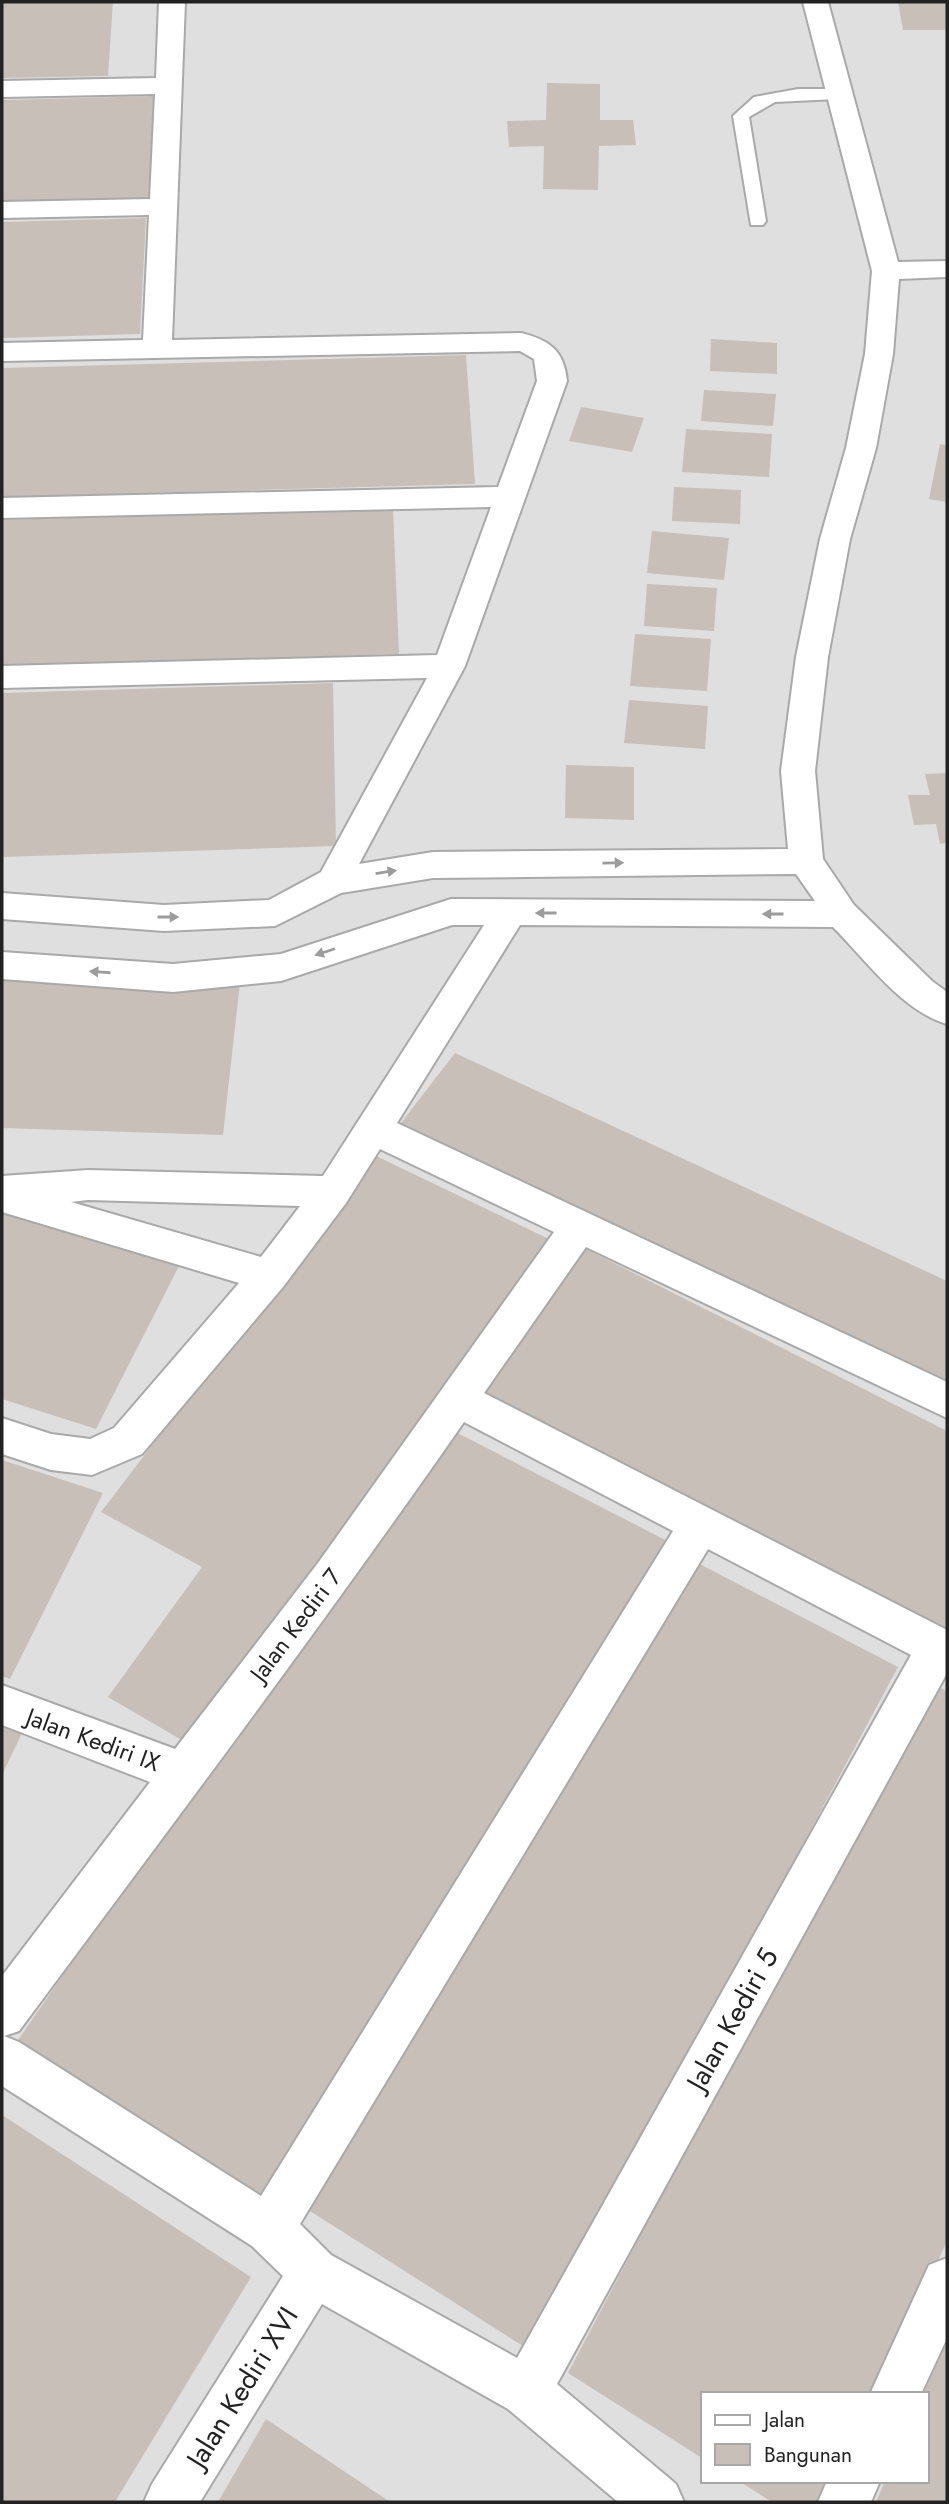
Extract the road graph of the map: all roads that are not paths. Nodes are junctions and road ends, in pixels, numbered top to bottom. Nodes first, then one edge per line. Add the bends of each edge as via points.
1 (172, 2) edge
2 (816, 2) edge
3 (169, 86) junction
4 (2, 89) edge
5 (837, 94) junction
6 (163, 207) junction
7 (2, 210) edge
8 (757, 221) dead end
9 (947, 269) edge
10 (886, 271) junction
11 (156, 349) junction
12 (2, 352) edge
13 (511, 498) junction
14 (2, 508) edge
15 (449, 666) junction
16 (2, 677) edge
17 (806, 861) junction
18 (333, 881) junction
19 (2, 906) edge
20 (510, 913) junction
21 (842, 914) junction
22 (2, 965) edge
23 (947, 1010) edge
24 (372, 1128) junction
25 (333, 1192) junction
26 (2, 1194) edge
27 (579, 1227) junction
28 (269, 1276) junction
29 (457, 1399) junction
30 (947, 1401) edge
31 (2, 1436) edge
32 (700, 1525) junction
33 (943, 1650) edge
34 (2, 1705) edge
35 (185, 1774) junction
36 (2, 2014) edge
37 (2, 2059) edge
38 (269, 2229) junction
39 (314, 2272) junction
40 (947, 2283) edge
41 (526, 2391) junction
42 (896, 2392) edge
43 (853, 2483) edge
44 (170, 2502) edge
45 (658, 2502) edge
46 (844, 2502) edge

1 - 3 street
2 - 5 street
3 - 4 street
3 - 6 street
5 - 8 lane via 764,99 741,116
5 - 10 street
6 - 7 street
6 - 11 street
9 - 10 street
10 - 17 street via 879,354 861,448 835,540 812,657 798,771
11 - 12 street
11 - 13 street via 536,345 547,354 552,381
13 - 14 street
13 - 15 street
15 - 16 street
15 - 18 street
18 -> 17 street via 433,865
17 - 21 street
19 -> 18 street via 164,918 275,913
21 -> 20 street
20 -> 22 street via 451,912 281,967 173,978
20 - 24 street
21 - 23 street via 919,991
24 - 25 street
24 - 27 street
25 - 26 street via 88,1185
25 - 28 street
26 - 28 street
27 - 29 street, Jalan Kediri 7
27 - 30 street
28 - 31 street via 128,1441 92,1457 51,1452
29 - 32 street
29 - 35 street, Jalan Kediri 7 via 333,1576
32 - 33 street
32 - 38 street
33 - 41 street, Jalan Kediri 5
34 - 35 street, Jalan Kediri IX
35 - 36 street, Jalan Kediri 7
37 - 38 street
38 - 39 street
39 - 41 street
39 - 44 street, Jalan Kediri XVI
40 - 42 street
41 - 45 street
43 - 46 street

